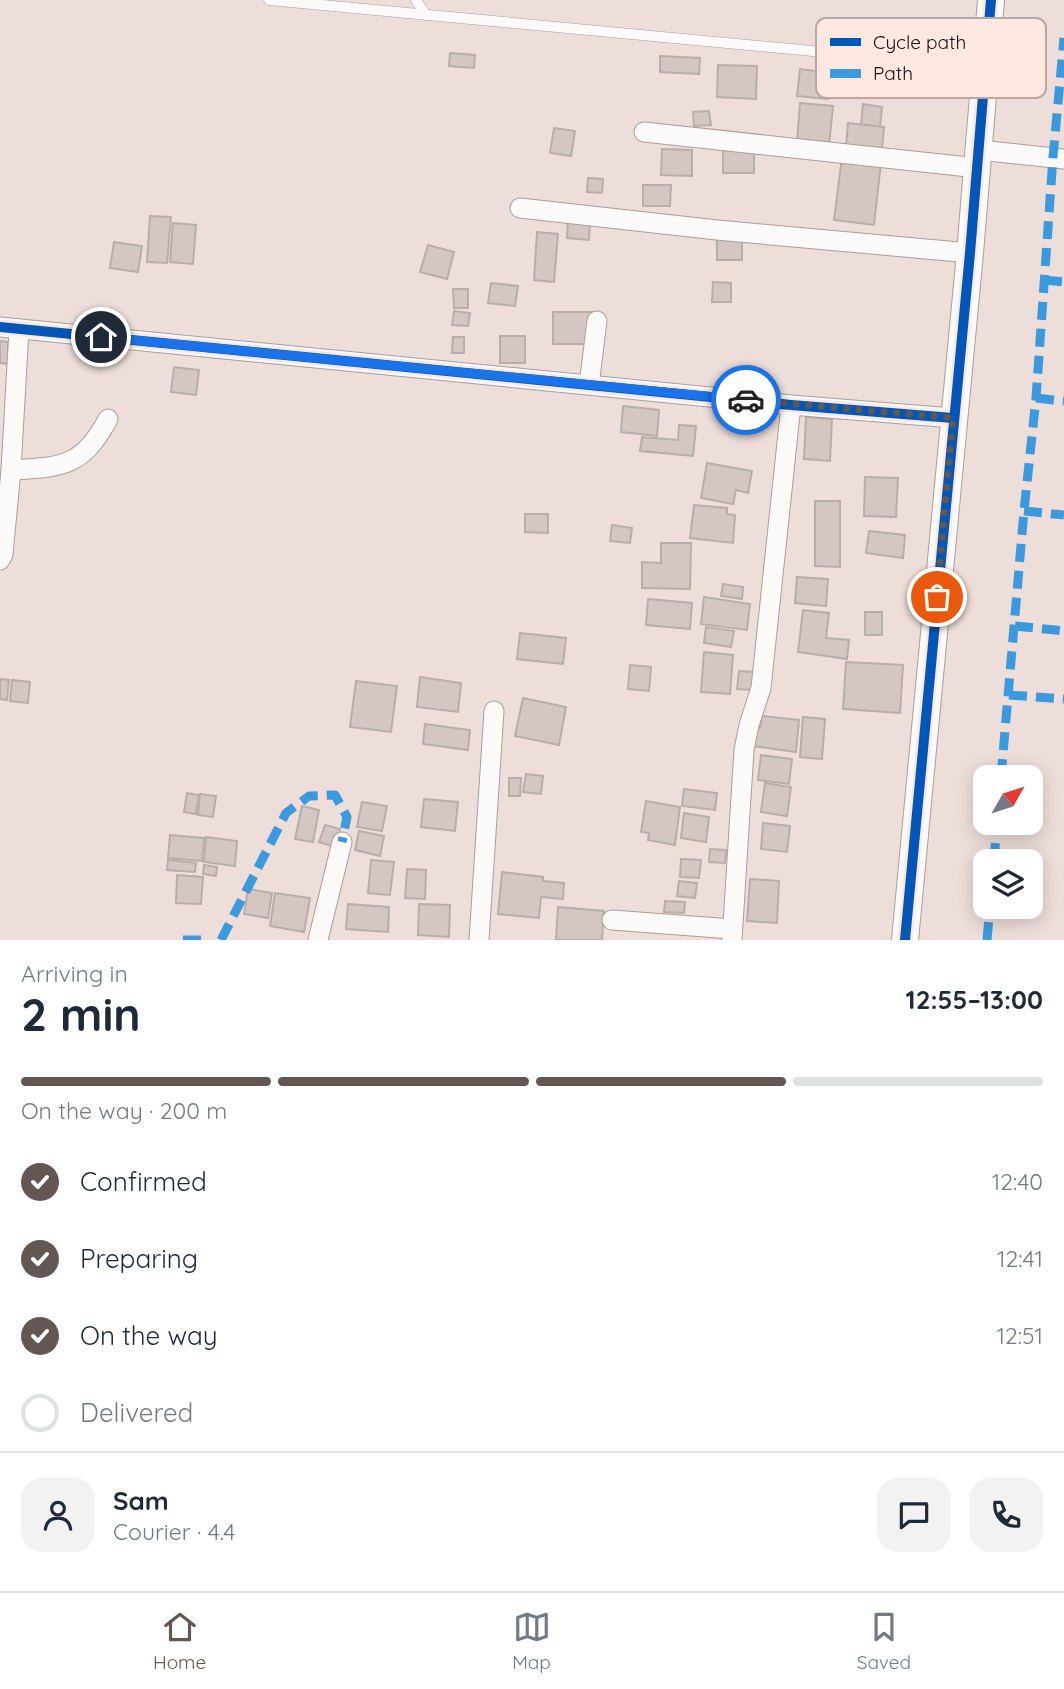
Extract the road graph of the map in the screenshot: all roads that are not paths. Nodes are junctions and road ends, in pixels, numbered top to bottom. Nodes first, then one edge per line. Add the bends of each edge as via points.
1 (269, 0) edge
2 (416, 0) edge
3 (990, 0) edge
4 (426, 15) junction
5 (989, 18) edge
6 (816, 52) edge
7 (983, 98) edge
8 (644, 132) dead end
9 (979, 159) junction
10 (1064, 159) edge
11 (520, 208) dead end
12 (970, 253) junction
13 (597, 321) dead end
14 (10, 328) edge
15 (589, 385) junction
16 (791, 405) junction
17 (953, 418) junction
18 (108, 419) dead end
19 (11, 470) junction
20 (0, 560) edge
21 (494, 711) dead end
22 (342, 842) dead end
23 (612, 920) dead end
24 (732, 935) edge
25 (318, 940) edge
26 (479, 940) edge
27 (905, 940) edge

1 - 4 lane
2 - 4 lane
3 - 5 street
4 - 6 lane
7 - 9 street
8 - 9 street
9 - 10 street
9 - 12 street
11 - 12 street
12 - 17 street
13 - 15 street
14 - 15 street
14 - 19 street
15 - 16 street
16 - 17 street
16 - 24 street via 761,688 744,750
17 - 27 street
18 - 19 street via 96,441 78,459 54,468
19 - 20 street
21 - 26 street
22 - 25 street
23 - 24 street

